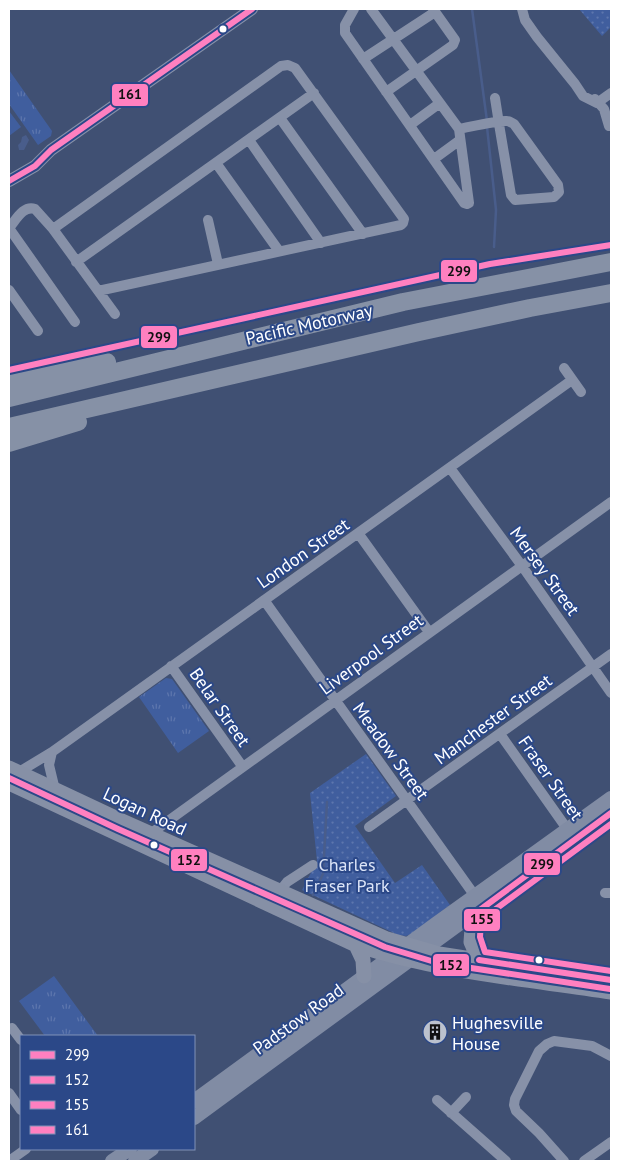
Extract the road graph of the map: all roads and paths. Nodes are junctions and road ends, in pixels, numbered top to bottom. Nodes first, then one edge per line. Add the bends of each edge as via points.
1 (252, 9) edge
2 (354, 9) edge
3 (371, 9) edge
4 (522, 9) edge
5 (434, 10) edge
6 (393, 39) junction
7 (363, 59) junction
8 (416, 71) junction
9 (386, 92) junction
10 (314, 93) junction
11 (611, 93) edge
12 (495, 98) dead end
13 (440, 103) junction
14 (597, 103) junction
15 (280, 118) junction
16 (491, 124) junction
17 (410, 125) junction
18 (610, 127) edge
19 (460, 134) junction
20 (249, 140) junction
21 (434, 159) junction
22 (216, 163) junction
23 (9, 181) edge
24 (208, 220) dead end
25 (9, 228) edge
26 (53, 229) junction
27 (363, 234) junction
28 (321, 243) junction
29 (279, 251) junction
30 (76, 262) junction
31 (611, 262) edge
32 (218, 264) junction
33 (9, 290) edge
34 (98, 291) junction
35 (611, 293) edge
36 (115, 314) dead end
37 (76, 322) dead end
38 (38, 331) dead end
39 (191, 352) junction
40 (564, 368) dead end
41 (572, 380) junction
42 (9, 382) edge
43 (581, 392) dead end
44 (9, 398) edge
45 (99, 406) junction
46 (9, 427) edge
47 (9, 443) edge
48 (450, 468) junction
49 (611, 502) edge
50 (358, 534) junction
51 (522, 566) junction
52 (264, 600) junction
53 (429, 632) junction
54 (611, 654) edge
55 (171, 666) junction
56 (593, 667) junction
57 (611, 693) edge
58 (335, 700) junction
59 (500, 734) junction
60 (52, 752) junction
61 (242, 766) junction
62 (11, 778) edge
63 (55, 790) junction
64 (611, 798) edge
65 (407, 801) junction
66 (611, 814) edge
67 (369, 827) dead end
68 (150, 834) junction
69 (571, 835) junction
70 (313, 865) dead end
71 (279, 892) junction
72 (475, 896) junction
73 (472, 915) junction
74 (356, 945) junction
75 (406, 946) junction
76 (424, 951) junction
77 (391, 956) junction
78 (479, 960) junction
79 (410, 961) junction
80 (364, 976) junction
81 (611, 980) edge
82 (611, 992) edge
83 (12, 1028) dead end
84 (20, 1039) edge
85 (611, 1056) edge
86 (9, 1093) edge
87 (466, 1097) dead end
88 (437, 1100) dead end
89 (195, 1101) edge
90 (20, 1109) edge
91 (451, 1113) junction
92 (195, 1117) edge
93 (611, 1142) edge
94 (25, 1150) edge
95 (128, 1150) edge
96 (151, 1150) edge
97 (9, 1161) edge
98 (112, 1161) edge
99 (135, 1161) edge
100 (506, 1161) edge
101 (564, 1161) edge
102 (584, 1161) edge

1 - 23 street via 51,150 35,166
2 - 7 street via 345,25 345,33
3 - 6 street
4 - 14 street via 525,20 537,37 577,86
5 - 6 street
5 - 8 street via 455,40
6 - 7 street
6 - 8 street
7 - 9 street
8 - 9 street
8 - 13 street
9 - 17 street
10 - 15 street
10 - 26 street via 295,68 281,66
10 - 27 street via 404,219 401,225
11 - 14 street
12 - 16 street
13 - 17 street
13 - 19 street
14 - 18 street via 604,109
15 - 20 street
15 - 27 street
16 - 16 street via 508,121 514,124 558,185 559,192 554,197 516,200 511,195
16 - 19 street
17 - 21 street
19 - 21 street
19 - 21 street via 467,204
20 - 22 street
20 - 28 street
22 - 29 street
22 - 30 street
24 - 32 street
25 - 26 street via 31,208
25 - 37 street
26 - 30 street
27 - 28 street
28 - 29 street
29 - 32 street
30 - 34 street
31 - 39 highway, Pacific Motorway via 403,302
32 - 34 street
33 - 38 street
34 - 36 street
35 - 45 highway, Pacific Motorway via 420,332
39 - 42 highway via 162,350
39 - 44 highway, Pacific Motorway
40 - 41 street
41 - 43 street
41 - 48 street, London Street
45 - 46 highway, Pacific Motorway
45 - 47 highway via 78,422
48 - 50 street, London Street
48 - 51 street, Mersey Street
49 - 51 street, Liverpool Street
50 - 52 street, London Street
50 - 53 street
51 - 53 street, Liverpool Street
51 - 56 street, Mersey Street
52 - 55 street, London Street
52 - 58 street, Meadow Street
53 - 58 street, Liverpool Street
54 - 56 street, Manchester Street
55 - 60 street, London Street
55 - 61 street, Belar Street
56 - 57 street, Mersey Street
56 - 59 street, Manchester Street
58 - 61 street, Liverpool Street
58 - 65 street, Meadow Street
59 - 65 street, Manchester Street
59 - 69 street, Fraser Street
60 - 62 street, London Street
60 - 63 street via 49,765
61 - 68 street, Liverpool Street
62 - 63 main road, Logan Road
62 - 74 main road, Logan Road
63 - 68 main road, Logan Road
64 - 69 main road
65 - 67 street, Manchester Street
65 - 72 street, Meadow Street
66 - 69 main road
68 - 71 main road, Logan Road
69 - 72 main road, Padstow Road
69 - 73 main road, Padstow Road
70 - 71 street via 287,882
71 - 75 main road, Logan Road
72 - 75 main road, Padstow Road
73 - 76 main road, Padstow Road
73 - 78 main road via 471,942
74 - 77 main road, Logan Road
74 - 80 main road via 363,960
75 - 76 main road, Logan Road
75 - 77 main road, Padstow Road
76 - 78 main road, Logan Road
76 - 79 main road, Padstow Road
77 - 79 main road, Logan Road
77 - 80 main road, Padstow Road
78 - 81 main road, Logan Road
79 - 82 main road, Logan Road
79 - 92 main road, Padstow Road
80 - 89 main road, Padstow Road
83 - 84 street
85 - 101 street via 592,1046 554,1041 547,1044 539,1051 515,1099 516,1111
86 - 90 street
87 - 91 street
88 - 91 street
91 - 100 street
93 - 102 street
94 - 97 street
95 - 98 main road
96 - 99 main road

